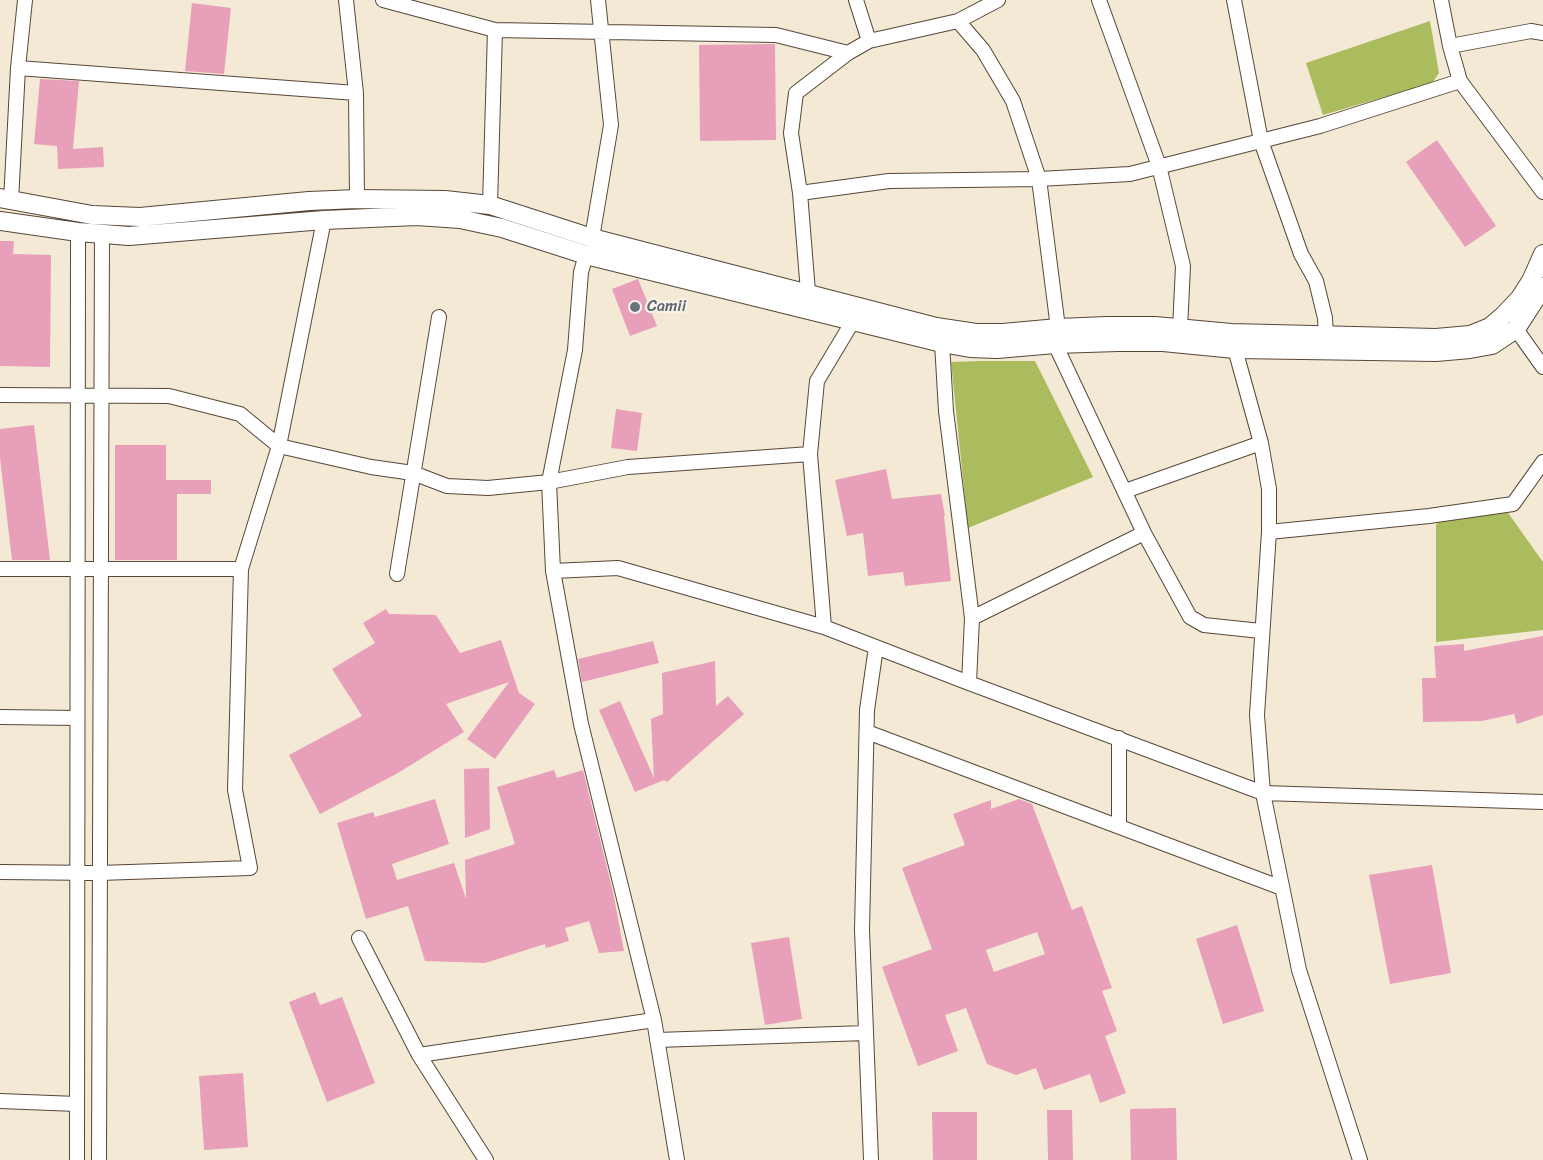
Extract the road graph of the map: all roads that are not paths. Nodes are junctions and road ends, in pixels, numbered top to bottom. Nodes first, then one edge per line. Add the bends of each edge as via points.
1 (25, 0) edge
2 (346, 0) edge
3 (383, 0) edge
4 (598, 0) edge
5 (856, 0) edge
6 (998, 0) edge
7 (1099, 0) edge
8 (1234, 0) edge
9 (1441, 0) edge
10 (958, 21) junction
11 (495, 30) junction
12 (602, 33) junction
13 (1543, 33) edge
14 (869, 41) junction
15 (1450, 46) junction
16 (848, 53) junction
17 (18, 68) junction
18 (1461, 81) junction
19 (356, 93) junction
20 (1261, 141) junction
21 (1159, 166) junction
22 (1039, 179) junction
23 (1543, 192) edge
24 (800, 193) junction
25 (6, 199) edge
26 (357, 199) junction
27 (490, 205) junction
28 (324, 220) junction
29 (0, 221) edge
30 (78, 232) junction
31 (102, 234) junction
32 (589, 246) junction
33 (1543, 254) edge
34 (1543, 287) edge
35 (808, 292) junction
36 (439, 317) dead end
37 (854, 321) junction
38 (1510, 322) junction
39 (1180, 329) junction
40 (1056, 336) junction
41 (1326, 336) junction
42 (1233, 341) junction
43 (942, 343) junction
44 (1543, 367) edge
45 (0, 395) edge
46 (78, 395) junction
47 (101, 395) junction
48 (1261, 443) junction
49 (279, 446) junction
50 (810, 454) junction
51 (1543, 462) edge
52 (413, 473) junction
53 (549, 482) junction
54 (1125, 491) junction
55 (1269, 532) junction
56 (1144, 533) junction
57 (0, 569) edge
58 (241, 569) junction
59 (78, 570) junction
60 (100, 570) junction
61 (554, 571) junction
62 (398, 573) dead end
63 (972, 618) junction
64 (824, 627) junction
65 (1262, 631) junction
66 (876, 647) junction
67 (969, 683) junction
68 (0, 717) edge
69 (78, 718) junction
70 (867, 732) junction
71 (1119, 738) junction
72 (1263, 793) junction
73 (1543, 802) edge
74 (1119, 826) junction
75 (0, 872) edge
76 (78, 873) junction
77 (99, 873) junction
78 (1282, 888) junction
79 (359, 938) dead end
80 (654, 1020) junction
81 (866, 1033) junction
82 (657, 1040) junction
83 (419, 1055) junction
84 (0, 1101) edge
85 (77, 1104) junction
86 (77, 1160) edge
87 (99, 1160) edge
88 (486, 1160) edge
89 (677, 1160) edge
90 (871, 1160) edge
91 (1360, 1160) edge

1 - 17 street
2 - 19 street
3 - 11 street
4 - 12 street
5 - 14 street
6 - 10 street
7 - 21 street
8 - 20 street
9 - 15 street
10 - 14 street
10 - 22 street via 983,50 1013,101
11 - 12 street
11 - 27 street
12 - 16 street via 776,35
12 - 32 street via 611,125
13 - 15 street via 1531,31
14 - 16 street
15 - 18 street
16 - 24 street via 796,93 791,133
17 - 19 street
17 - 25 street
18 - 20 street
18 - 23 street
19 - 26 street
20 - 21 street
20 - 41 street via 1301,254 1316,280
21 - 22 street via 1130,174
21 - 39 street via 1183,266
22 - 24 street via 889,181
22 - 40 street
24 - 35 street
25 - 26 street via 92,215 140,218
26 - 27 street via 410,198
27 - 32 street
28 - 31 street via 177,234
28 - 32 street via 417,216 460,219
28 - 49 street
29 - 30 street
30 - 31 street
30 - 46 street
31 - 47 street
32 - 35 street
32 - 37 street
32 - 53 street via 581,272 575,350
33 - 38 street
34 - 38 street
35 - 40 street via 936,327
36 - 52 street
37 - 43 street
37 - 50 street via 817,381
38 - 41 street via 1470,335 1436,338
38 - 42 street via 1492,345 1436,352
38 - 44 street
39 - 40 street via 1107,326
39 - 42 street
40 - 42 street via 1162,342
40 - 43 street via 998,349
40 - 54 street
41 - 42 street
42 - 48 street
43 - 63 street via 946,411
45 - 46 street
46 - 47 street
46 - 59 street
47 - 49 street via 169,396 240,414
47 - 60 street
48 - 54 street
48 - 55 street via 1269,489
49 - 52 street
49 - 58 street
50 - 53 street via 628,467
50 - 64 street
51 - 55 street via 1513,504
52 - 53 street via 447,486 488,488
52 - 62 street
53 - 61 street
54 - 56 street
55 - 65 street
56 - 63 street
56 - 65 street via 1190,616 1204,625
57 - 59 street
58 - 60 street
58 - 77 street via 235,790 250,868
59 - 60 street
59 - 69 street
60 - 77 street
61 - 64 street via 618,568
61 - 80 street via 581,724
63 - 67 street
64 - 66 street
65 - 72 street via 1257,715
66 - 67 street
66 - 70 street
67 - 71 street
68 - 69 street
69 - 76 street
70 - 74 street
70 - 81 street via 862,930
71 - 72 street
71 - 74 street
72 - 73 street
72 - 78 street
74 - 78 street
75 - 76 street
76 - 77 street
76 - 85 street
77 - 87 street
78 - 91 street via 1299,970
79 - 83 street
80 - 82 street
80 - 83 street
81 - 82 street
81 - 90 street
82 - 89 street
83 - 88 street
84 - 85 street
85 - 86 street

